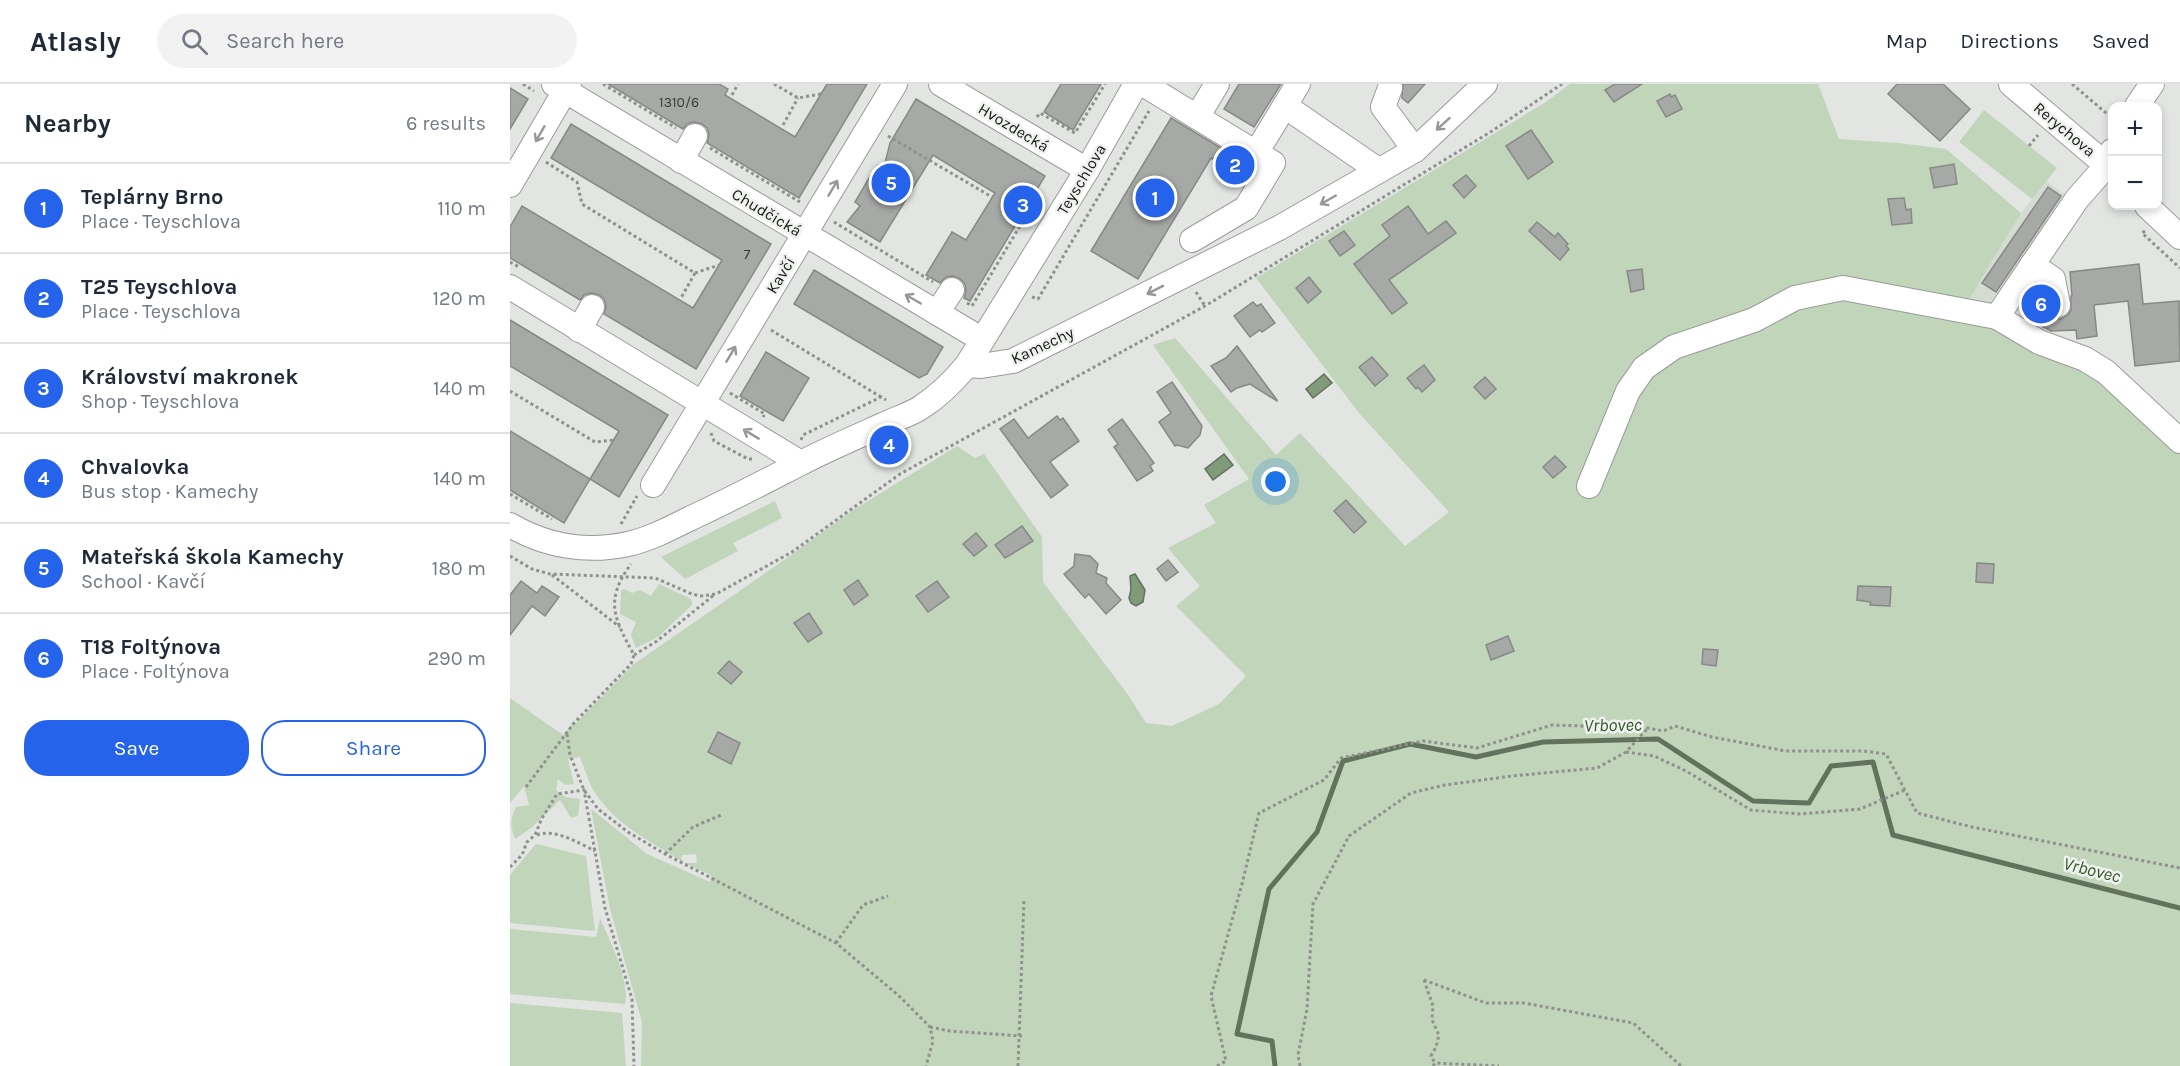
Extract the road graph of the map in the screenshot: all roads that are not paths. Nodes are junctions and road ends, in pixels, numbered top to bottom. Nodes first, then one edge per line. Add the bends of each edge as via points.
1 (895, 84) edge
2 (941, 84) edge
3 (1136, 84) edge
4 (1217, 84) edge
5 (1298, 84) edge
6 (1485, 84) edge
7 (2011, 84) edge
8 (2152, 84) edge
9 (563, 86) edge
10 (1390, 88) dead end
11 (1151, 89) edge
12 (2140, 102) edge
13 (1285, 106) junction
14 (1197, 117) junction
15 (695, 138) road end
16 (1415, 150) junction
17 (1256, 153) junction
18 (2108, 160) edge
19 (681, 161) junction
20 (2108, 165) edge
21 (1087, 170) junction
22 (1378, 170) junction
23 (510, 185) edge
24 (2151, 210) edge
25 (804, 235) junction
26 (2180, 237) edge
27 (1192, 240) dead end
28 (2032, 265) junction
29 (510, 287) edge
30 (951, 292) road end
31 (2058, 305) dead end
32 (592, 307) dead end
33 (937, 313) junction
34 (1996, 317) junction
35 (579, 330) junction
36 (981, 339) junction
37 (967, 365) junction
38 (697, 412) junction
39 (2180, 441) edge
40 (797, 454) junction
41 (1589, 486) dead end
42 (646, 488) road end
43 (510, 525) edge

25 -> 1 street, Kavčí
2 - 21 street, Hvozdecká
3 - 21 street, Teyschlova
4 - 14 street
5 - 13 street
6 -> 16 street, Kamechy
7 - 18 street, Rerychova
8 - 12 street
9 - 19 street, Chudčická
9 -> 23 street
10 - 16 street via 1383,107
11 - 14 street
13 - 17 street
13 - 22 street
14 - 17 street
15 - 19 street
16 - 22 street, Kamechy
17 - 27 street via 1273,163 1246,208
19 - 25 street, Chudčická
20 - 28 street via 2077,199
21 - 36 street, Teyschlova
22 -> 37 street, Kamechy via 1279,228 1013,361
24 - 26 street
33 -> 25 street, Chudčická
38 -> 25 street, Kavčí
28 - 31 street via 2053,279
28 - 34 street
29 - 35 street
30 - 33 street
32 - 35 street
33 - 36 street, Chudčická
34 - 39 street via 2039,342 2085,359 2106,372
34 - 41 street via 1843,288 1794,298 1754,320 1674,347 1644,368 1628,391
35 - 38 street
36 - 37 street, Teyschlova
37 - 40 street via 946,390 919,408
40 -> 38 street
38 - 42 street, Kavčí
40 - 43 street via 765,483 629,544 570,547 526,535

